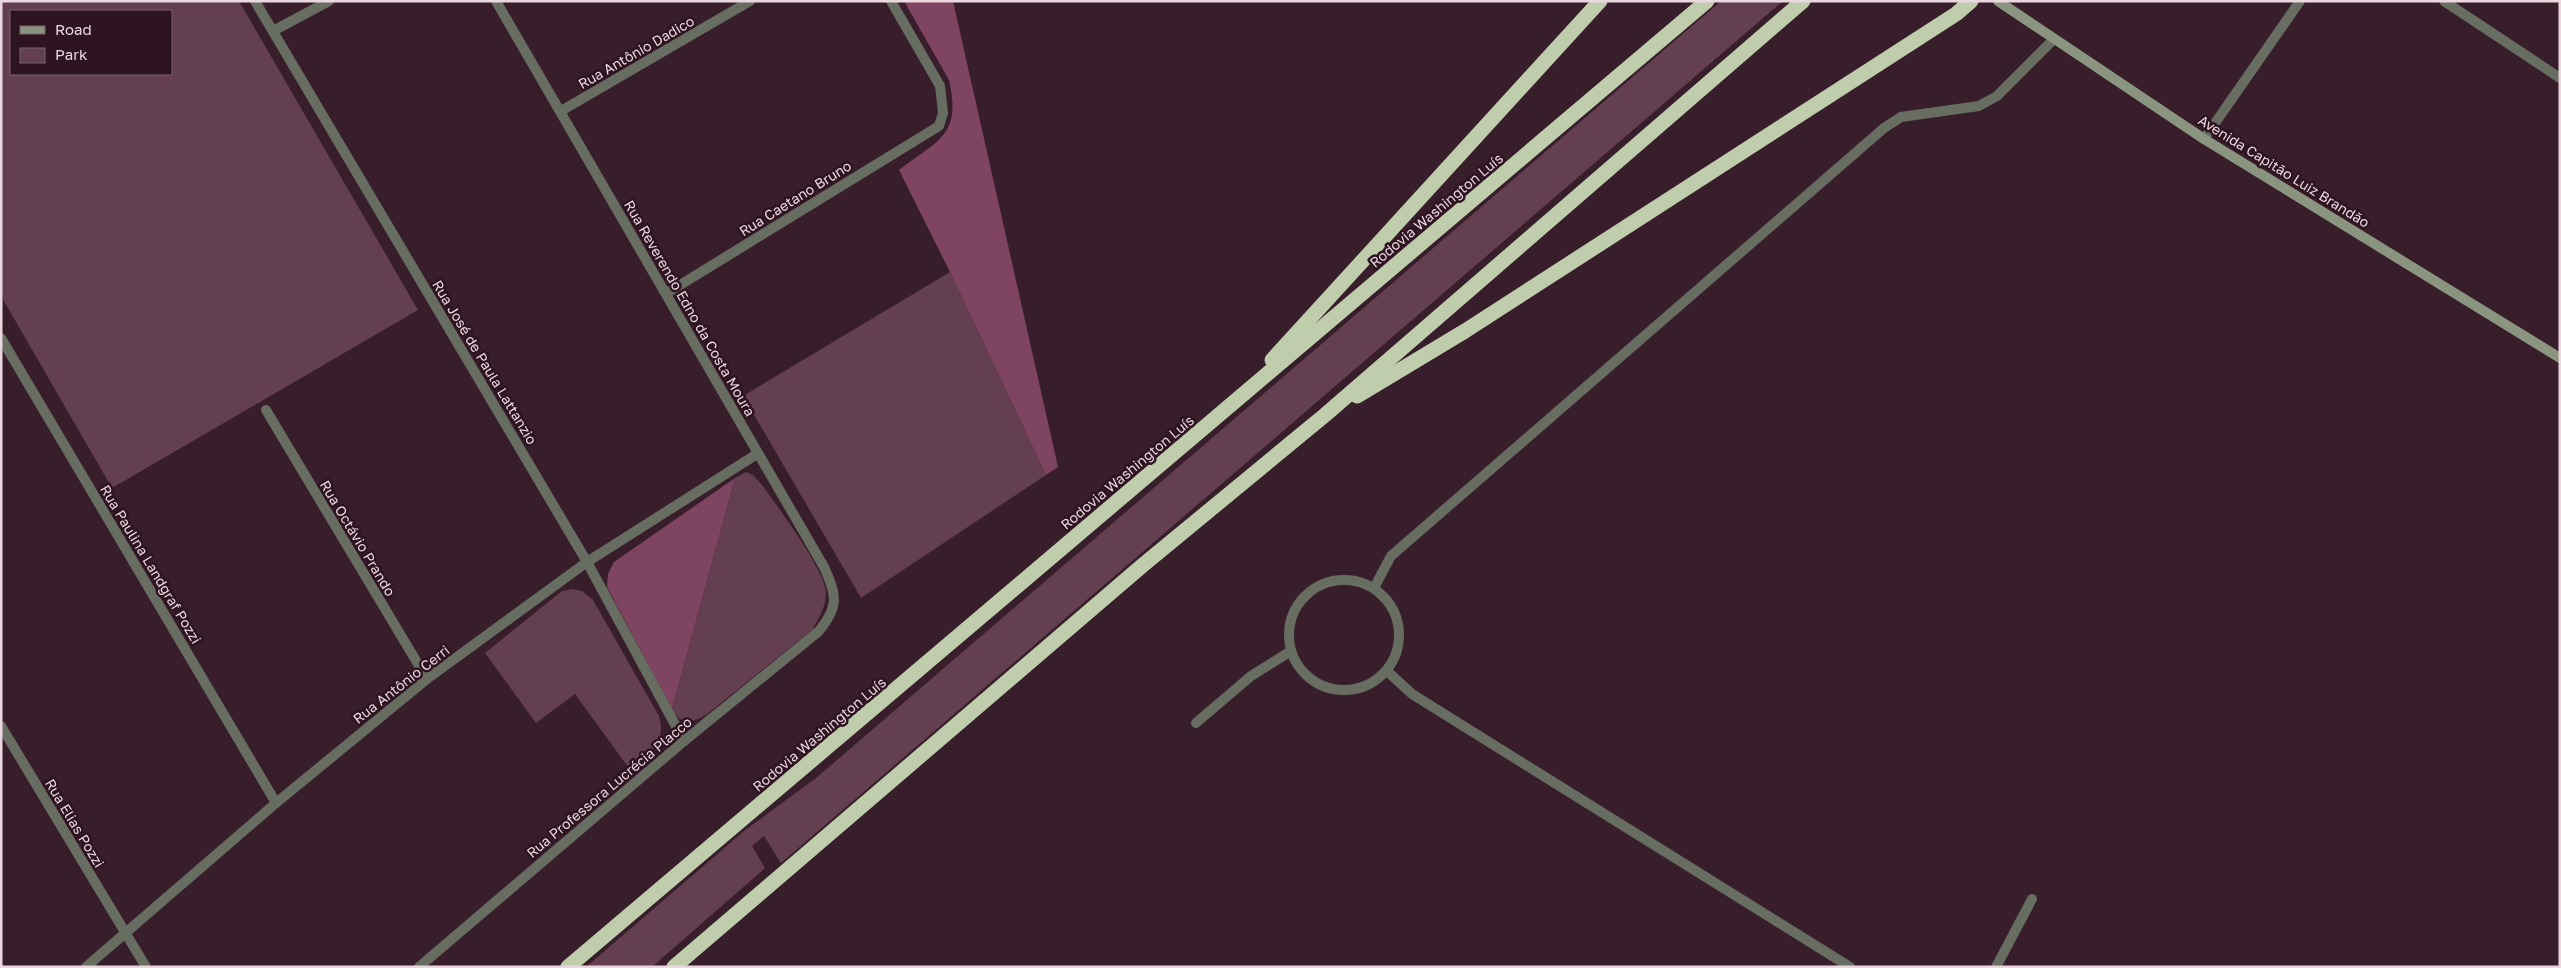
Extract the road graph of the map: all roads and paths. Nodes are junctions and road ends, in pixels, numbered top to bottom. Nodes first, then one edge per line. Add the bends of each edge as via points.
1 (256, 1) edge
2 (329, 1) edge
3 (496, 1) edge
4 (750, 1) edge
5 (891, 1) edge
6 (1600, 1) edge
7 (1707, 1) edge
8 (1803, 1) edge
9 (1971, 1) edge
10 (1998, 1) edge
11 (2300, 1) edge
12 (2444, 1) edge
13 (274, 31) junction
14 (2054, 39) junction
15 (2560, 78) edge
16 (561, 111) junction
17 (2204, 139) junction
18 (667, 294) junction
19 (1, 338) edge
20 (2560, 358) edge
21 (1232, 404) junction
22 (266, 410) dead end
23 (1325, 415) junction
24 (757, 454) junction
25 (587, 562) junction
26 (1374, 588) junction
27 (819, 632) joint
28 (1291, 651) junction
29 (1387, 671) junction
30 (427, 679) junction
31 (1196, 723) dead end
32 (1, 726) edge
33 (684, 741) junction
34 (276, 803) junction
35 (2032, 899) dead end
36 (125, 934) junction
37 (86, 967) edge
38 (146, 967) edge
39 (419, 967) edge
40 (568, 967) edge
41 (674, 967) edge
42 (1850, 967) edge
43 (1996, 967) edge

1 - 13 street, Rua José de Paula Lattanzio
2 - 13 street
3 - 16 street, Rua Reverendo Edno da Costa Moura
4 - 16 street, Rua Antônio Dadico
5 - 18 street, Rua Caetano Bruno via 940,86 943,113 939,126
6 - 21 highway
7 - 21 highway, Rodovia Washington Luís
8 - 23 highway
9 - 23 highway via 1746,151 1465,331
10 - 14 main road, Avenida Capitão Luiz Brandão
11 - 17 street
12 - 15 street
13 - 25 street, Rua José de Paula Lattanzio
14 - 17 main road, Avenida Capitão Luiz Brandão
14 - 26 street via 1997,96 1979,106 1901,118 1884,128 1391,556
16 - 18 street, Rua Reverendo Edno da Costa Moura
17 - 20 main road, Avenida Capitão Luiz Brandão
18 - 24 street, Rua Reverendo Edno da Costa Moura
19 - 34 street, Rua Paulina Landgraf Pozzi
21 - 40 highway, Rodovia Washington Luís
22 - 30 street, Rua Octávio Prando
23 - 41 highway via 1143,565
24 - 25 street, Rua Antônio Cerri
24 - 27 street, Rua Reverendo Edno da Costa Moura via 833,587 835,606
25 - 30 street, Rua Antônio Cerri
25 - 33 street, Rua José de Paula Lattanzio
26 - 28 street via 1349,580 1323,584 1311,590 1294,611 1288,637
26 - 29 street via 1384,597 1397,620 1398,647
27 - 33 street, Rua Professora Lucrécia Placco
28 - 29 street via 1304,674 1326,688 1339,691 1365,687
28 - 31 street via 1251,676
29 - 42 street via 1412,694
30 - 34 street, Rua Antônio Cerri
32 - 36 street, Rua Elias Pozzi
33 - 39 street, Rua Professora Lucrécia Placco
34 - 36 street, Rua Antônio Cerri
35 - 43 street
36 - 37 street, Rua Antônio Cerri
36 - 38 street

